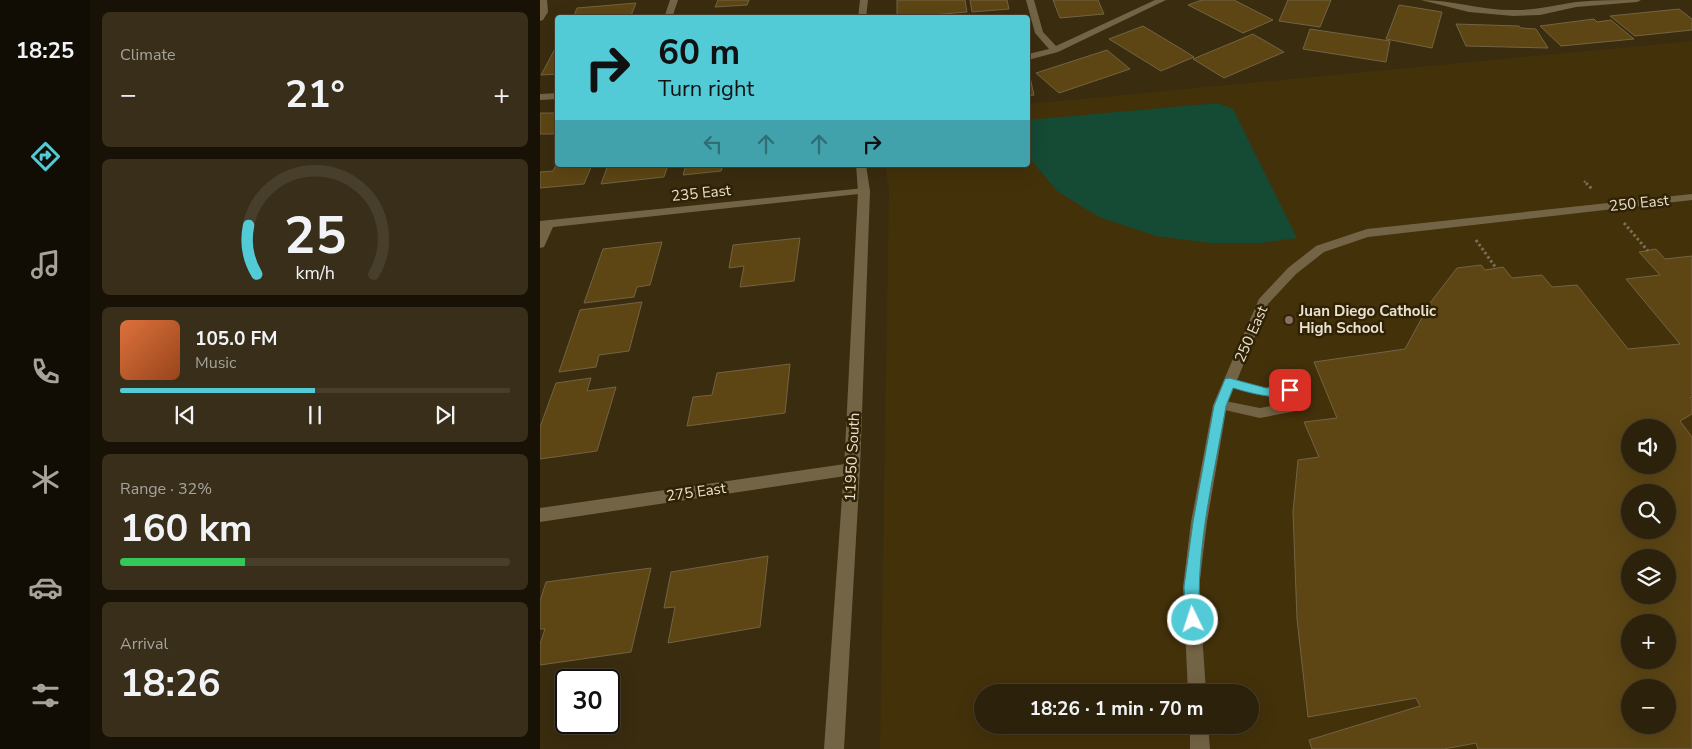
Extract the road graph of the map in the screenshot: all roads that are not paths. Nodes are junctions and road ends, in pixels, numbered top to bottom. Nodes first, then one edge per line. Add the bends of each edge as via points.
1 (543, 0) edge
2 (674, 0) edge
3 (864, 0) edge
4 (1030, 0) edge
5 (1162, 0) edge
6 (1425, 0) edge
7 (1637, 0) edge
8 (669, 15) edge
9 (862, 15) edge
10 (540, 18) edge
11 (1055, 50) junction
12 (1030, 56) edge
13 (555, 96) edge
14 (540, 97) edge
15 (861, 167) edge
16 (864, 191) junction
17 (1692, 197) edge
18 (545, 224) edge
19 (540, 244) edge
20 (1229, 383) junction
21 (1220, 406) junction
22 (852, 469) junction
23 (540, 515) edge
24 (1197, 684) edge
25 (1199, 734) edge
26 (834, 749) edge
27 (1200, 749) edge

1 - 10 street via 544,12
2 - 8 street
3 - 9 street
4 - 11 street via 1039,33
5 - 11 street
6 - 7 street via 1513,13
11 - 12 street
13 - 14 street
15 - 16 street, 11950 South
16 - 18 street, 235 East
16 - 22 street, 11950 South
17 - 20 street, 250 East via 1367,233 1320,249 1292,271 1264,302
18 - 19 street
20 - 21 street, 250 East
20 - 21 lane via 1266,392 1300,392 1303,398 1301,405 1260,413
21 - 24 street, 250 East via 1191,587
22 - 23 street, 275 East
22 - 26 street, 11950 South
25 - 27 street

